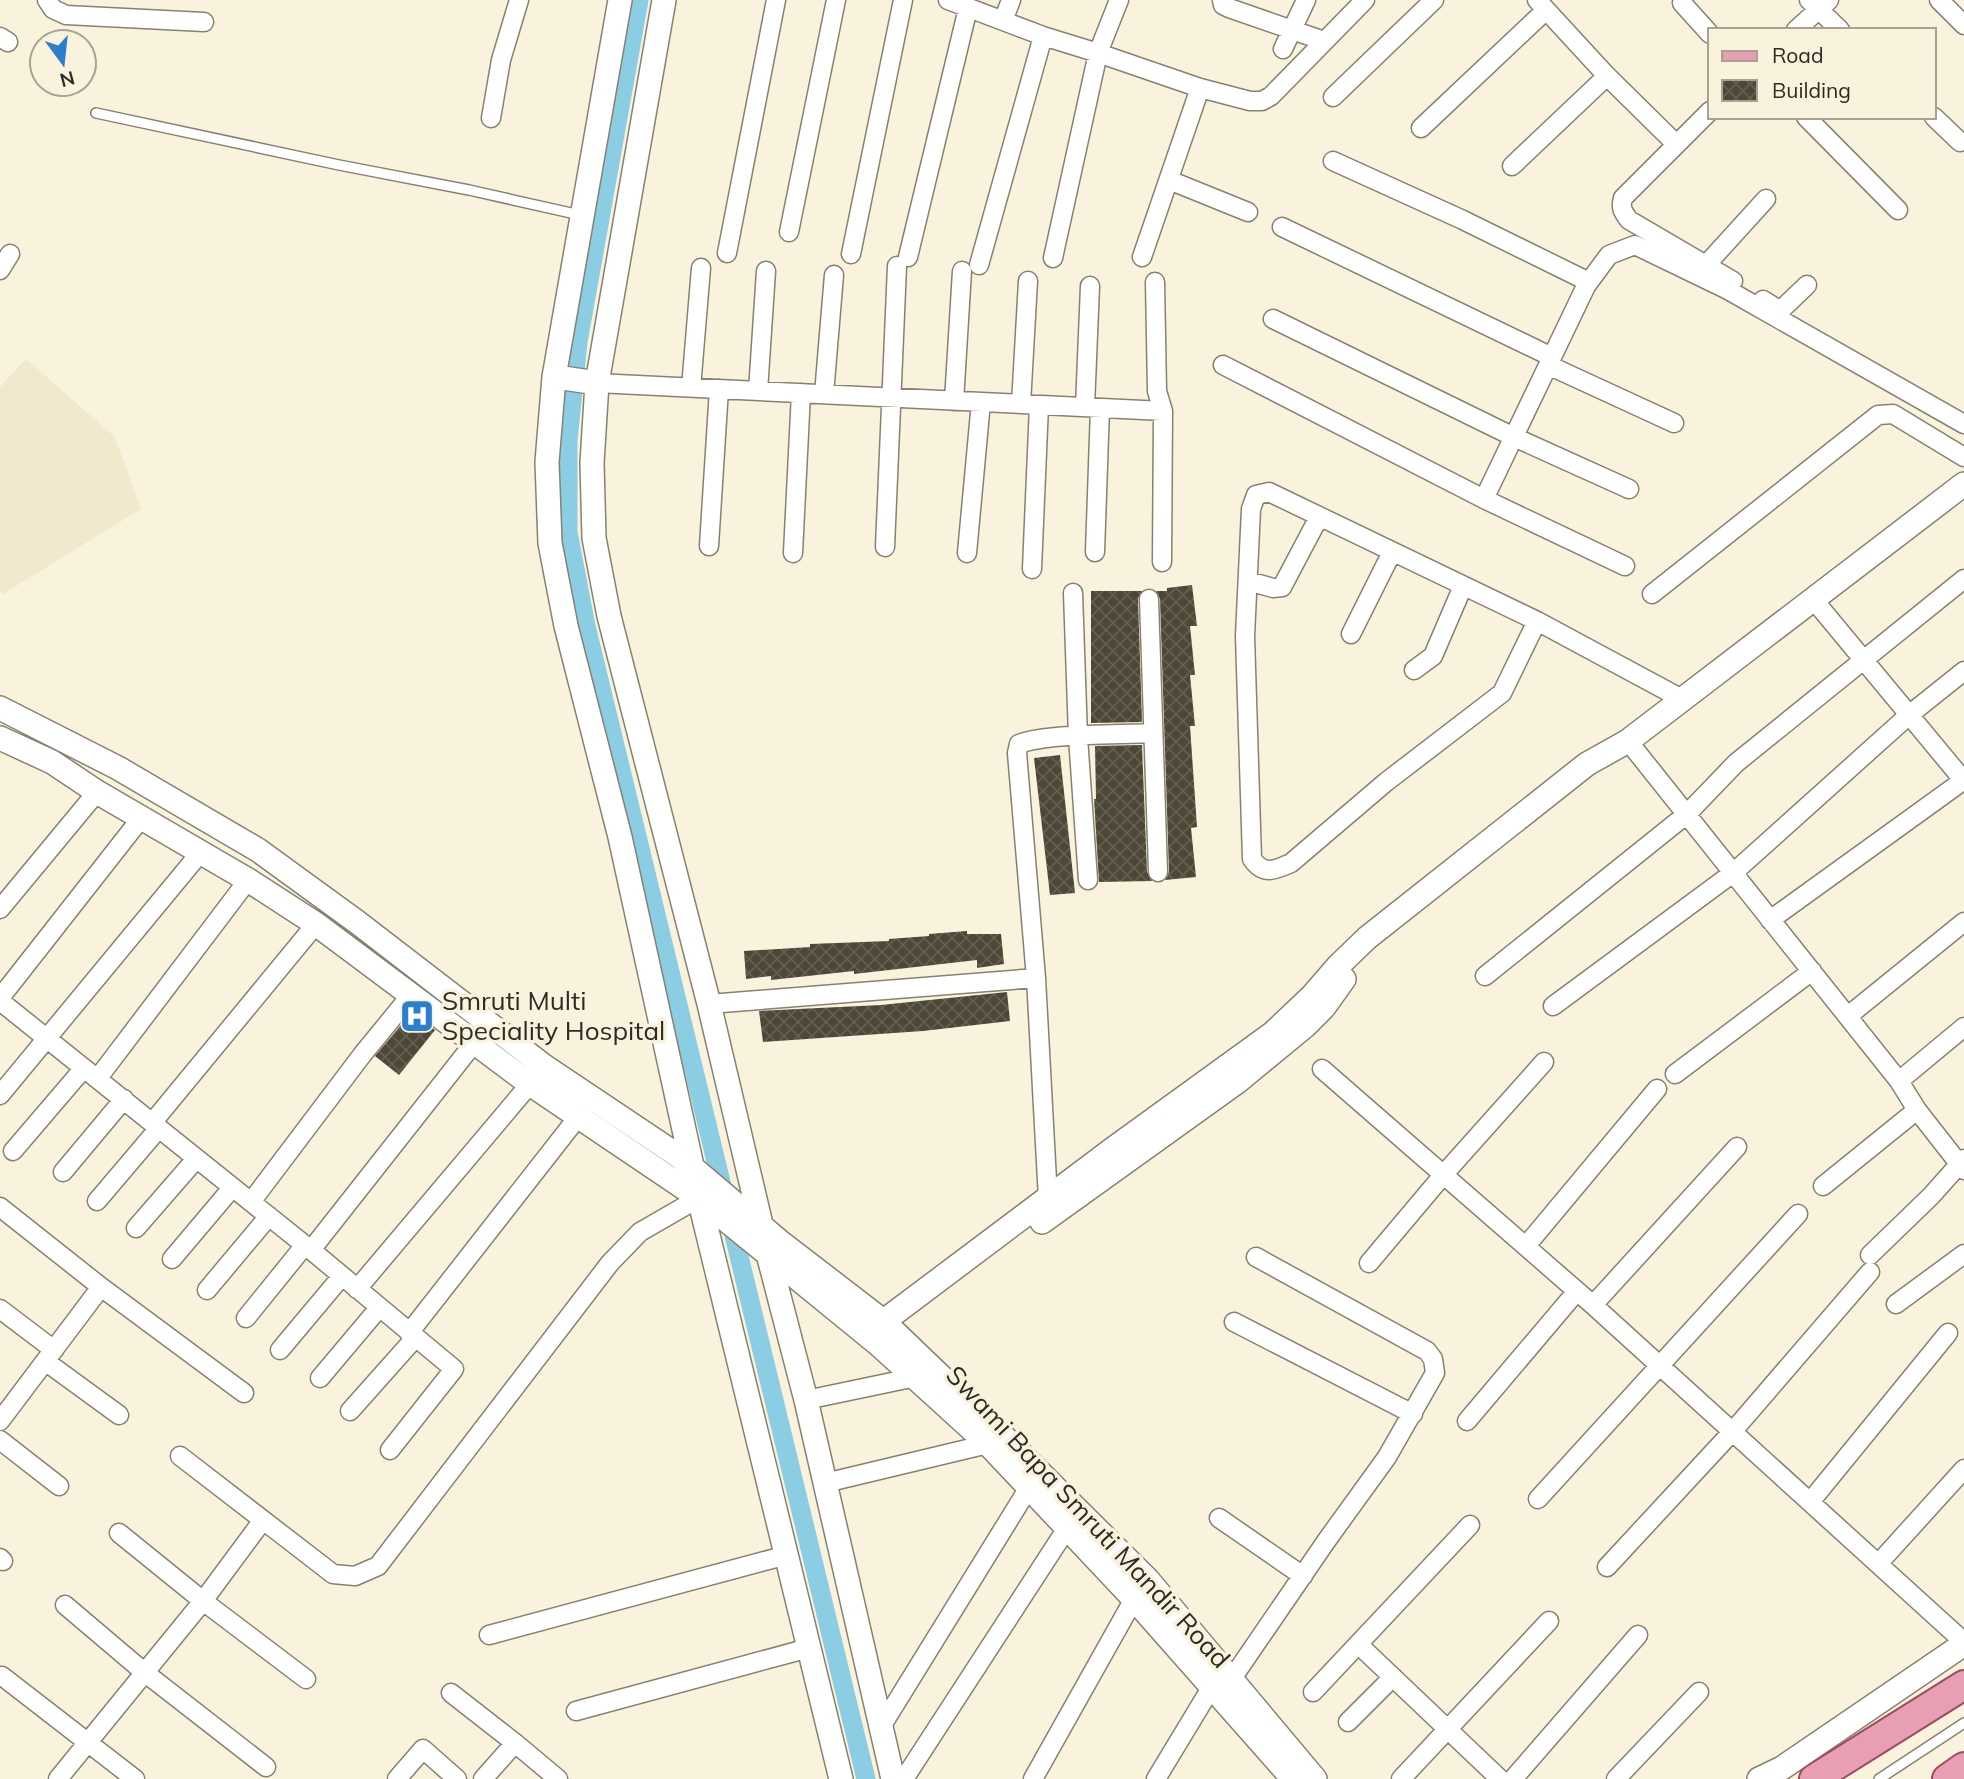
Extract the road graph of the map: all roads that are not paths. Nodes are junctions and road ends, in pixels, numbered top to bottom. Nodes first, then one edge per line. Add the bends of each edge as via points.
1 (47, 0) edge
2 (519, 0) edge
3 (620, 0) edge
4 (664, 0) edge
5 (776, 0) edge
6 (836, 0) edge
7 (903, 0) edge
8 (948, 0) edge
9 (1011, 0) edge
10 (1119, 0) edge
11 (1222, 0) edge
12 (1306, 0) edge
13 (1365, 0) edge
14 (1434, 0) edge
15 (1939, 0) edge
16 (1682, 3) dead end
17 (1819, 3) edge
18 (1542, 5) edge
19 (968, 8) junction
20 (1003, 21) junction
21 (204, 22) dead end
22 (1964, 25) edge
23 (1798, 28) edge
24 (1838, 28) edge
25 (1292, 29) junction
26 (1708, 32) edge
27 (1043, 37) junction
28 (1324, 41) junction
29 (1283, 49) dead end
30 (1098, 52) junction
31 (1607, 76) junction
32 (1200, 88) junction
33 (1334, 97) dead end
34 (96, 113) dead end
35 (1708, 113) edge
36 (491, 118) dead end
37 (1808, 119) edge
38 (1936, 119) edge
39 (1421, 128) dead end
40 (1960, 142) dead end
41 (1676, 144) junction
42 (1333, 160) dead end
43 (1512, 166) dead end
44 (1168, 180) junction
45 (1766, 200) dead end
46 (1898, 210) dead end
47 (1248, 212) dead end
48 (582, 216) junction
49 (1282, 227) dead end
50 (789, 232) dead end
51 (727, 253) dead end
52 (10, 254) dead end
53 (851, 254) dead end
54 (1142, 257) dead end
55 (1054, 258) dead end
56 (1706, 265) junction
57 (701, 268) dead end
58 (0, 270) edge
59 (766, 271) dead end
60 (834, 275) dead end
61 (1028, 281) dead end
62 (1156, 282) dead end
63 (1590, 282) junction
64 (1807, 285) dead end
65 (1090, 286) dead end
66 (1767, 307) junction
67 (1273, 318) dead end
68 (1550, 361) junction
69 (1223, 365) dead end
70 (555, 377) junction
71 (597, 383) junction
72 (691, 388) junction
73 (719, 389) junction
74 (758, 391) junction
75 (801, 393) junction
76 (824, 394) junction
77 (891, 398) junction
78 (954, 401) junction
79 (981, 402) junction
80 (1030, 405) junction
81 (1093, 408) junction
82 (1163, 411) junction
83 (1674, 423) dead end
84 (1964, 424) edge
85 (1514, 437) junction
86 (1964, 457) edge
87 (1964, 484) edge
88 (1629, 489) dead end
89 (1484, 499) junction
90 (1319, 517) junction
91 (709, 547) dead end
92 (885, 547) dead end
93 (1392, 551) junction
94 (1094, 552) dead end
95 (793, 553) dead end
96 (967, 553) dead end
97 (1162, 562) dead end
98 (1625, 566) dead end
99 (1032, 569) dead end
100 (1964, 579) edge
101 (1248, 581) junction
102 (1463, 586) junction
103 (1073, 593) dead end
104 (1652, 594) dead end
105 (1149, 599) dead end
106 (1813, 599) junction
107 (1537, 621) junction
108 (1351, 634) dead end
109 (1863, 660) junction
110 (1414, 670) dead end
111 (1964, 671) edge
112 (1682, 699) junction
113 (0, 708) edge
114 (1909, 715) junction
115 (1153, 733) junction
116 (1078, 737) junction
117 (2, 742) edge
118 (1620, 745) junction
119 (1964, 781) edge
120 (97, 792) junction
121 (1687, 814) junction
122 (142, 817) junction
123 (200, 853) junction
124 (1158, 872) dead end
125 (1733, 873) junction
126 (248, 880) junction
127 (1088, 880) dead end
128 (0, 909) edge
129 (1770, 920) junction
130 (1964, 922) edge
131 (316, 924) junction
132 (1812, 971) junction
133 (1485, 976) dead end
134 (1036, 978) junction
135 (411, 995) junction
136 (709, 1004) junction
137 (1553, 1006) dead end
138 (2, 1007) edge
139 (1848, 1016) junction
140 (1964, 1027) edge
141 (45, 1040) junction
142 (474, 1043) junction
143 (1544, 1062) dead end
144 (1322, 1069) dead end
145 (91, 1073) junction
146 (1675, 1074) dead end
147 (1899, 1081) junction
148 (530, 1084) junction
149 (1657, 1089) dead end
150 (0, 1095) edge
151 (124, 1100) junction
152 (1917, 1110) junction
153 (578, 1117) junction
154 (155, 1125) junction
155 (1737, 1147) dead end
156 (13, 1151) dead end
157 (196, 1159) junction
158 (1962, 1164) edge
159 (692, 1168) junction
160 (63, 1172) dead end
161 (1444, 1174) junction
162 (1823, 1186) dead end
163 (232, 1188) junction
164 (699, 1198) junction
165 (97, 1202) dead end
166 (251, 1202) junction
167 (0, 1206) edge
168 (1050, 1207) junction
169 (1798, 1214) dead end
170 (268, 1216) junction
171 (761, 1226) junction
172 (136, 1227) dead end
173 (1526, 1246) junction
174 (308, 1247) junction
175 (768, 1254) junction
176 (1964, 1254) edge
177 (1256, 1257) dead end
178 (172, 1259) dead end
179 (1370, 1263) dead end
180 (342, 1276) junction
181 (101, 1287) junction
182 (357, 1289) junction
183 (207, 1290) dead end
184 (1577, 1291) junction
185 (1593, 1304) junction
186 (1896, 1304) dead end
187 (379, 1308) junction
188 (0, 1309) edge
189 (246, 1318) dead end
190 (1234, 1322) dead end
191 (880, 1333) junction
192 (1948, 1333) dead end
193 (412, 1335) junction
194 (280, 1350) dead end
195 (50, 1356) junction
196 (1660, 1365) junction
197 (916, 1377) junction
198 (320, 1378) dead end
199 (244, 1393) dead end
200 (806, 1400) junction
201 (351, 1411) dead end
202 (1413, 1414) junction
203 (119, 1415) dead end
204 (2, 1416) edge
205 (1467, 1421) dead end
206 (1733, 1431) junction
207 (0, 1440) edge
208 (988, 1444) junction
209 (390, 1450) dead end
210 (180, 1456) dead end
211 (1964, 1469) edge
212 (825, 1483) junction
213 (59, 1486) dead end
214 (1028, 1489) junction
215 (1538, 1499) dead end
216 (1810, 1502) junction
217 (1219, 1518) dead end
218 (263, 1520) junction
219 (1470, 1525) dead end
220 (1067, 1528) junction
221 (119, 1533) dead end
222 (787, 1555) junction
223 (1878, 1564) junction
224 (1607, 1567) dead end
225 (1303, 1576) junction
226 (1134, 1600) junction
227 (203, 1601) junction
228 (65, 1605) dead end
229 (1549, 1621) dead end
230 (489, 1635) dead end
231 (1638, 1635) dead end
232 (1964, 1643) edge
233 (1359, 1645) junction
234 (809, 1648) junction
235 (144, 1672) junction
236 (2, 1676) edge
237 (1393, 1677) junction
238 (306, 1679) dead end
239 (1221, 1684) junction
240 (1962, 1690) edge
241 (1313, 1692) dead end
242 (1699, 1692) dead end
243 (451, 1693) dead end
244 (576, 1711) dead end
245 (1348, 1722) dead end
246 (1964, 1723) edge
247 (881, 1727) junction
248 (1448, 1729) junction
249 (88, 1742) junction
250 (515, 1743) junction
251 (266, 1766) dead end
252 (1964, 1767) edge
253 (58, 1779) edge
254 (135, 1779) edge
255 (397, 1779) edge
256 (457, 1779) edge
257 (483, 1779) edge
258 (558, 1779) edge
259 (841, 1779) edge
260 (893, 1779) edge
261 (904, 1779) edge
262 (1033, 1779) edge
263 (1156, 1779) edge
264 (1293, 1779) edge
265 (1315, 1779) edge
266 (1401, 1779) edge
267 (1500, 1779) edge
268 (1513, 1779) edge
269 (1616, 1779) edge
270 (1759, 1779) edge
271 (1814, 1779) edge
272 (1879, 1779) edge
273 (1947, 1779) edge

1 - 21 street via 65,15
2 - 36 street via 501,60
3 - 48 street
4 - 71 street
5 - 51 street
6 - 50 street
7 - 53 street
8 - 19 street
9 - 20 street
10 - 30 street
11 - 25 street via 1228,8
12 - 25 street
13 - 28 street
14 - 33 street
15 - 22 street
16 - 26 street
17 - 23 street
17 - 24 street
18 - 31 street
18 - 39 street
19 - 20 street
19 - 77 street via 902,262
20 - 27 street
25 - 28 street
25 - 29 street
27 - 30 street
27 - 78 street via 971,268
28 - 32 street via 1262,101
30 - 32 street
30 - 55 street
31 - 41 street
31 - 43 street
32 - 44 street
34 - 48 lane
35 - 41 street
37 - 46 street
38 - 40 street
41 - 56 street via 1623,198 1623,212 1629,220
42 - 63 street
44 - 47 street
44 - 54 street
45 - 56 street
48 - 70 street
49 - 68 street
52 - 58 street
56 - 66 street
57 - 72 street
59 - 74 street
60 - 76 street
61 - 80 street
62 - 82 street via 1157,391
63 - 66 street via 1609,254 1635,245
63 - 68 street
64 - 66 street via 1783,308
65 - 81 street
66 - 84 street
67 - 85 street
68 - 83 street
68 - 85 street
69 - 89 street
70 - 71 street
70 - 159 street via 547,462 550,543
71 - 72 street
71 - 136 street via 594,538
72 - 73 street
73 - 74 street
73 - 91 street
74 - 75 street
75 - 76 street
75 - 95 street
76 - 77 street
77 - 78 street
77 - 92 street
78 - 79 street
79 - 80 street
79 - 96 street
80 - 81 street
80 - 99 street
81 - 82 street
81 - 94 street
82 - 97 street
85 - 88 street
85 - 89 street
86 - 104 street via 1893,414 1878,415
87 - 106 street
89 - 98 street
90 - 93 street
90 - 101 street via 1282,587
90 - 101 street via 1269,492 1256,495 1251,509
93 - 102 street
93 - 108 street
100 - 109 street
101 - 107 street via 1245,636 1252,859 1258,868 1272,872 1291,863 1502,693
102 - 107 street
102 - 110 street via 1433,656
103 - 116 street
105 - 115 street
106 - 109 street
106 - 112 street
107 - 112 street
109 - 114 street
109 - 121 street via 1735,763
111 - 114 street
112 - 118 street
113 - 159 street via 118,768 258,850 544,1066
114 - 119 street
114 - 125 street
115 - 116 street
115 - 124 street
116 - 127 street
116 - 134 street via 1018,744
117 - 120 street, Swami Bapa Smruti Mandir Road via 52,762
118 - 121 street
118 - 168 street via 1587,764 1367,938 1338,976 1273,1033 1113,1149
119 - 129 street
120 - 122 street, Swami Bapa Smruti Mandir Road
120 - 128 street
121 - 125 street
121 - 133 street
122 - 123 street, Swami Bapa Smruti Mandir Road
122 - 138 street
123 - 126 street, Swami Bapa Smruti Mandir Road
123 - 141 street
125 - 129 street
125 - 137 street
126 - 131 street, Swami Bapa Smruti Mandir Road
126 - 145 street
129 - 132 street
130 - 139 street
131 - 135 street, Swami Bapa Smruti Mandir Road
131 - 154 street
132 - 139 street
132 - 146 street
134 - 136 street
134 - 168 street
135 - 142 street, Swami Bapa Smruti Mandir Road
135 - 166 street
136 - 171 street
138 - 141 street
139 - 147 street
140 - 147 street
141 - 145 street
141 - 150 street
142 - 148 street, Swami Bapa Smruti Mandir Road
142 - 174 street
143 - 161 street
144 - 161 street
145 - 151 street
145 - 156 street
147 - 152 street
148 - 153 street, Swami Bapa Smruti Mandir Road
148 - 182 street
149 - 173 street
151 - 154 street
151 - 160 street
152 - 158 street
152 - 162 street
153 - 164 street, Swami Bapa Smruti Mandir Road
153 - 193 street
154 - 157 street
154 - 165 street
155 - 185 street
157 - 163 street
157 - 172 street
158 - 206 street via 1870,1264
159 - 164 street
159 - 171 street
161 - 173 street
161 - 179 street
163 - 166 street
163 - 178 street
164 - 175 street, Swami Bapa Smruti Mandir Road
164 - 218 street via 640,1232 610,1263 378,1566 355,1576 333,1574
164 - 222 street
166 - 170 street
167 - 181 street
168 - 191 street
169 - 196 street
170 - 174 street
170 - 183 street
171 - 175 street
171 - 191 street
173 - 184 street
174 - 180 street
174 - 189 street
175 - 191 street, Swami Bapa Smruti Mandir Road
175 - 200 street
176 - 186 street
177 - 202 street via 1427,1351 1435,1373
180 - 182 street
180 - 194 street
181 - 195 street
181 - 199 street
182 - 187 street
184 - 185 street
184 - 205 street
185 - 196 street
187 - 193 street
187 - 198 street
188 - 195 street
190 - 202 street
191 - 197 street, Swami Bapa Smruti Mandir Road
191 - 239 street via 1148,1580
192 - 216 street
193 - 201 street
193 - 209 street via 454,1369
195 - 203 street
195 - 204 street
196 - 206 street
196 - 215 street
197 - 200 street
197 - 208 street, Swami Bapa Smruti Mandir Road
200 - 212 street
202 - 225 street
206 - 216 street
206 - 224 street
207 - 213 street
208 - 212 street
208 - 214 street, Swami Bapa Smruti Mandir Road
210 - 218 street
211 - 223 street
212 - 247 street
214 - 220 street, Swami Bapa Smruti Mandir Road
214 - 247 street
216 - 223 street
217 - 225 street
218 - 227 street
219 - 233 street
220 - 226 street, Swami Bapa Smruti Mandir Road
220 - 261 street
221 - 227 street
222 - 230 street
222 - 234 street
223 - 232 street
225 - 239 street
226 - 239 street, Swami Bapa Smruti Mandir Road
226 - 262 street
227 - 235 street
227 - 238 street
228 - 235 street
229 - 248 street
231 - 268 street
232 - 270 street via 1782,1768
233 - 237 street
233 - 241 street
234 - 244 street
234 - 259 street
235 - 249 street
235 - 251 street
236 - 249 street
237 - 245 street
237 - 248 street
239 - 263 street
239 - 264 street, Swami Bapa Smruti Mandir Road
239 - 265 street
240 - 271 main road
242 - 269 street
243 - 250 street
246 - 272 lane
247 - 260 street
248 - 266 street
248 - 267 street
249 - 253 street
249 - 254 street
250 - 257 street
250 - 258 street
252 - 273 main road
255 - 256 street via 424,1749

